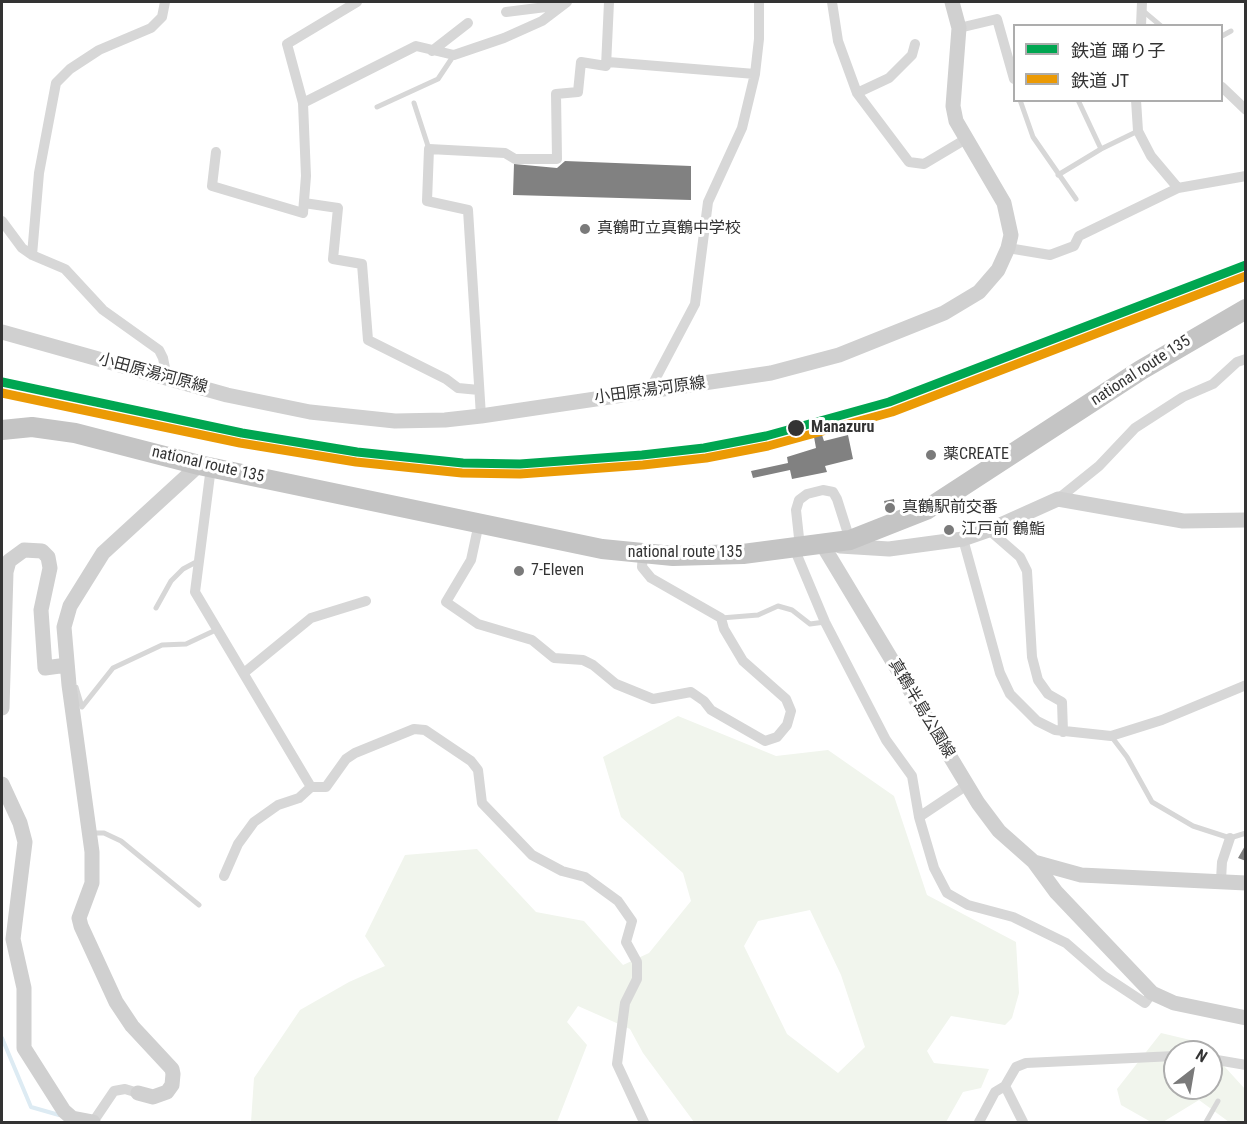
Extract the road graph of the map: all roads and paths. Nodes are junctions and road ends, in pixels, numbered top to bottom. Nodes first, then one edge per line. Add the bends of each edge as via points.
1 (165, 2) edge
2 (357, 2) edge
3 (609, 2) edge
4 (759, 2) edge
5 (832, 2) edge
6 (952, 2) edge
7 (565, 3) edge
8 (1142, 6) edge
9 (506, 12) dead end
10 (468, 23) dead end
11 (1141, 24) edge
12 (1159, 24) edge
13 (959, 28) junction
14 (1231, 31) dead end
15 (1223, 35) edge
16 (915, 44) dead end
17 (432, 51) junction
18 (454, 55) junction
19 (608, 62) junction
20 (755, 74) junction
21 (1013, 75) edge
22 (1223, 89) edge
23 (857, 93) junction
24 (1021, 102) edge
25 (1079, 102) edge
26 (1136, 102) edge
27 (303, 103) junction
28 (414, 103) dead end
29 (376, 107) dead end
30 (1245, 110) edge
31 (1138, 131) junction
32 (966, 139) junction
33 (429, 149) junction
34 (1101, 149) junction
35 (216, 152) dead end
36 (1058, 176) junction
37 (1245, 176) edge
38 (1178, 188) junction
39 (1076, 199) dead end
40 (304, 203) junction
41 (2, 221) edge
42 (1008, 248) junction
43 (32, 255) junction
44 (1245, 309) edge
45 (2, 332) edge
46 (1245, 359) edge
47 (167, 378) junction
48 (479, 390) junction
49 (649, 391) junction
50 (481, 416) junction
51 (2, 430) edge
52 (205, 466) junction
53 (1058, 499) junction
54 (1245, 520) edge
55 (480, 523) junction
56 (989, 530) junction
57 (963, 539) junction
58 (850, 540) junction
59 (822, 544) junction
60 (797, 547) junction
61 (643, 555) junction
62 (200, 561) junction
63 (366, 601) dead end
64 (156, 608) dead end
65 (721, 618) junction
66 (825, 622) junction
67 (218, 629) junction
68 (67, 665) junction
69 (245, 672) junction
70 (69, 685) junction
71 (1245, 685) edge
72 (2, 708) edge
73 (1063, 732) junction
74 (1111, 736) junction
75 (2, 784) edge
76 (967, 785) junction
77 (312, 787) junction
78 (919, 817) junction
79 (90, 833) junction
80 (1245, 834) edge
81 (1230, 838) junction
82 (1034, 862) junction
83 (224, 876) dead end
84 (1221, 880) junction
85 (1245, 883) edge
86 (199, 905) dead end
87 (1152, 993) junction
88 (1245, 1018) edge
89 (1163, 1057) edge
90 (1223, 1061) edge
91 (1245, 1065) edge
92 (1005, 1086) junction
93 (138, 1093) joint
94 (1218, 1101) dead end
95 (93, 1122) edge
96 (644, 1122) edge
97 (979, 1122) edge
98 (1023, 1122) edge
99 (1206, 1122) edge

1 - 43 street via 162,17 151,28 99,50 56,83 39,173
2 - 27 street via 286,44
3 - 19 street
4 - 20 street
5 - 23 street via 838,41
6 - 13 main road, 小田原湯河原線
7 - 9 street
7 - 18 street via 542,21
8 - 11 street
8 - 12 lane
10 - 17 street
13 - 21 street via 997,19
13 - 32 main road, 小田原湯河原線 via 953,106
14 - 15 lane
16 - 23 street via 912,55 889,78
17 - 18 street
17 - 27 street via 416,46
18 - 29 lane via 438,79
19 - 20 street
19 - 33 street via 606,66 581,62 578,92 556,94 557,159 515,159 505,153
20 - 49 street via 742,128 708,202 694,304
22 - 30 street
23 - 32 street via 909,162 924,164
24 - 36 lane via 1033,137
25 - 34 lane
26 - 31 street
27 - 40 street
28 - 33 lane
31 - 34 lane
31 - 38 street via 1151,156
32 - 42 main road, 小田原湯河原線 via 1004,203 1011,235
33 - 48 street via 427,201 468,210
34 - 36 lane
35 - 40 street via 212,186 303,213
36 - 39 lane
37 - 38 street
38 - 42 street via 1079,236 1074,246 1050,255
40 - 48 street via 338,208 333,259 362,264 368,340 458,388
41 - 43 street
42 - 49 main road, 小田原湯河原線 via 998,270 979,292 934,318 839,355 783,370
43 - 47 street via 65,268 103,310 159,350
44 - 58 highway, national route 135 via 1141,370 948,498 907,519
45 - 47 main road, 小田原湯河原線
46 - 53 street via 1213,384 1183,397 1135,428 1099,466
47 - 50 main road, 小田原湯河原線 via 310,412 395,421
48 - 50 street
49 - 50 main road, 小田原湯河原線
51 - 52 highway, national route 135 via 57,430
52 - 55 highway, national route 135
52 - 62 street
52 - 68 main road via 104,554 86,579 65,617
53 - 54 main road via 1184,521
53 - 56 main road
55 - 61 highway, national route 135
55 - 65 street via 471,560 446,602 478,624 532,640 554,658 583,660 616,684 653,699 691,692 711,710 765,741 777,737 787,725 791,711 786,699 743,661
56 - 57 main road
56 - 73 street via 1020,557 1027,571 1032,657 1038,680 1047,694 1062,702
57 - 59 main road via 889,549
57 - 73 street via 1000,673 1010,694 1037,721
58 - 59 highway, national route 135
58 - 60 street via 837,499 833,492 823,490 799,500
59 - 60 highway, national route 135
59 - 76 main road, 真鶴半島公園線
60 - 61 highway, national route 135 via 743,554
60 - 66 street
61 - 65 street via 642,567 651,578
62 - 64 lane via 183,569 171,581
62 - 67 street via 195,592
63 - 69 street via 311,618
65 - 66 lane via 758,615 778,606 792,610 810,624
66 - 78 street via 886,740 912,777
67 - 69 street
67 - 70 lane via 186,644 162,645 113,668 82,707 76,687
68 - 70 main road
68 - 72 main road via 45,668 41,610 50,568 42,550 24,550 9,561 6,572
69 - 77 street
70 - 79 main road
71 - 74 street via 1152,724
73 - 74 street
74 - 81 lane via 1152,802 1193,826
75 - 95 main road via 25,842 13,939 24,987 24,1048 64,1111 72,1118
76 - 78 street
76 - 82 main road, 真鶴半島公園線 via 999,831
77 - 83 street via 254,822 238,844
77 - 96 street via 326,787 355,753 414,729 425,730 471,761 478,770 482,803 532,855 562,872 585,877 618,901 632,921 626,942 636,962 637,979 625,1003 617,1064
78 - 87 street via 934,868 947,893 968,905 1013,917 1066,943 1144,1003
79 - 86 lane via 104,833 121,841
79 - 93 main road via 92,883 79,918 81,926 116,1002 173,1074 167,1092 153,1097
80 - 81 lane
81 - 84 street
82 - 84 main road, 真鶴半島公園線 via 1081,875
82 - 87 main road, 真鶴半島公園線 via 1056,892
84 - 85 main road, 真鶴半島公園線
87 - 88 main road, 真鶴半島公園線 via 1174,1003
89 - 92 street via 1026,1064 1016,1067
90 - 91 street
92 - 97 street via 995,1092
92 - 98 street
93 - 95 street via 114,1090
94 - 99 lane

